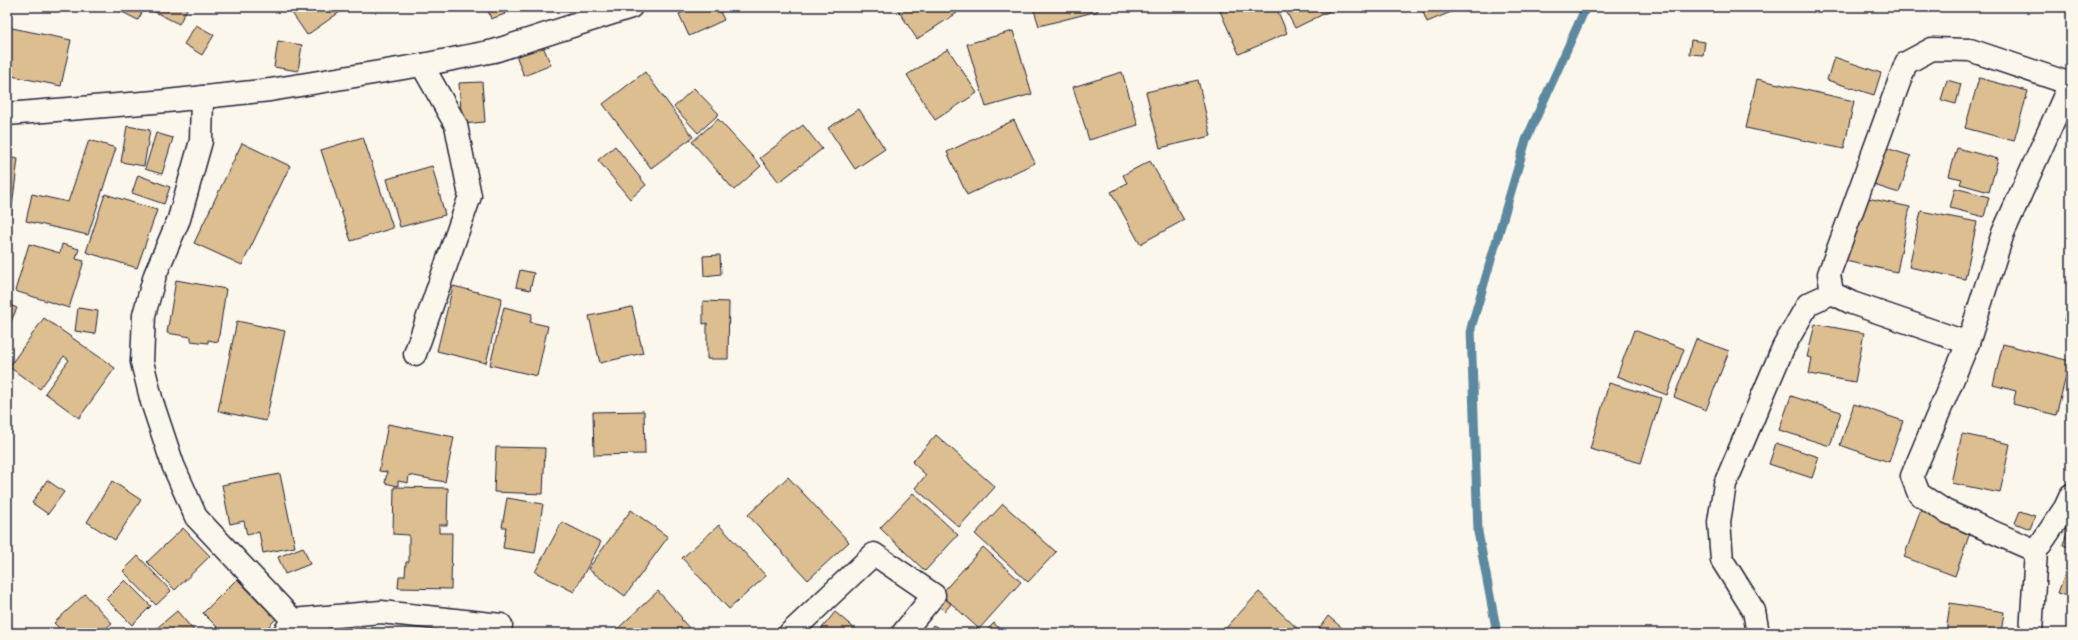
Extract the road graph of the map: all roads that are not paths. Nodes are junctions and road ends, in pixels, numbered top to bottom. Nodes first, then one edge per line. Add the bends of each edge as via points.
1 (631, 7) edge
2 (422, 65) junction
3 (2071, 84) edge
4 (202, 97) junction
5 (7, 114) edge
6 (1832, 293) junction
7 (1968, 343) junction
8 (415, 354) dead end
9 (2071, 495) edge
10 (2036, 551) junction
11 (289, 627) edge
12 (318, 633) edge
13 (497, 633) edge
14 (790, 633) edge
15 (903, 633) edge
16 (1758, 633) edge
17 (2031, 633) edge

1 - 2 street via 494,51
2 - 4 street via 270,90
2 - 8 street via 456,125 470,196
3 - 6 street via 1970,50 1932,48 1906,63 1829,274
3 - 7 street via 2004,233
4 - 5 street
4 - 11 street via 201,141 179,219 155,275 144,315 142,362 173,465 196,517
6 - 7 street via 1852,303
6 - 16 street via 1808,304 1790,336 1725,484 1719,522 1722,560 1754,611
7 - 10 street via 1912,476 1919,494 1946,511
9 - 10 street
10 - 17 street
11 - 12 street
11 - 13 street via 381,612 501,625
14 - 15 street via 874,554 934,595

